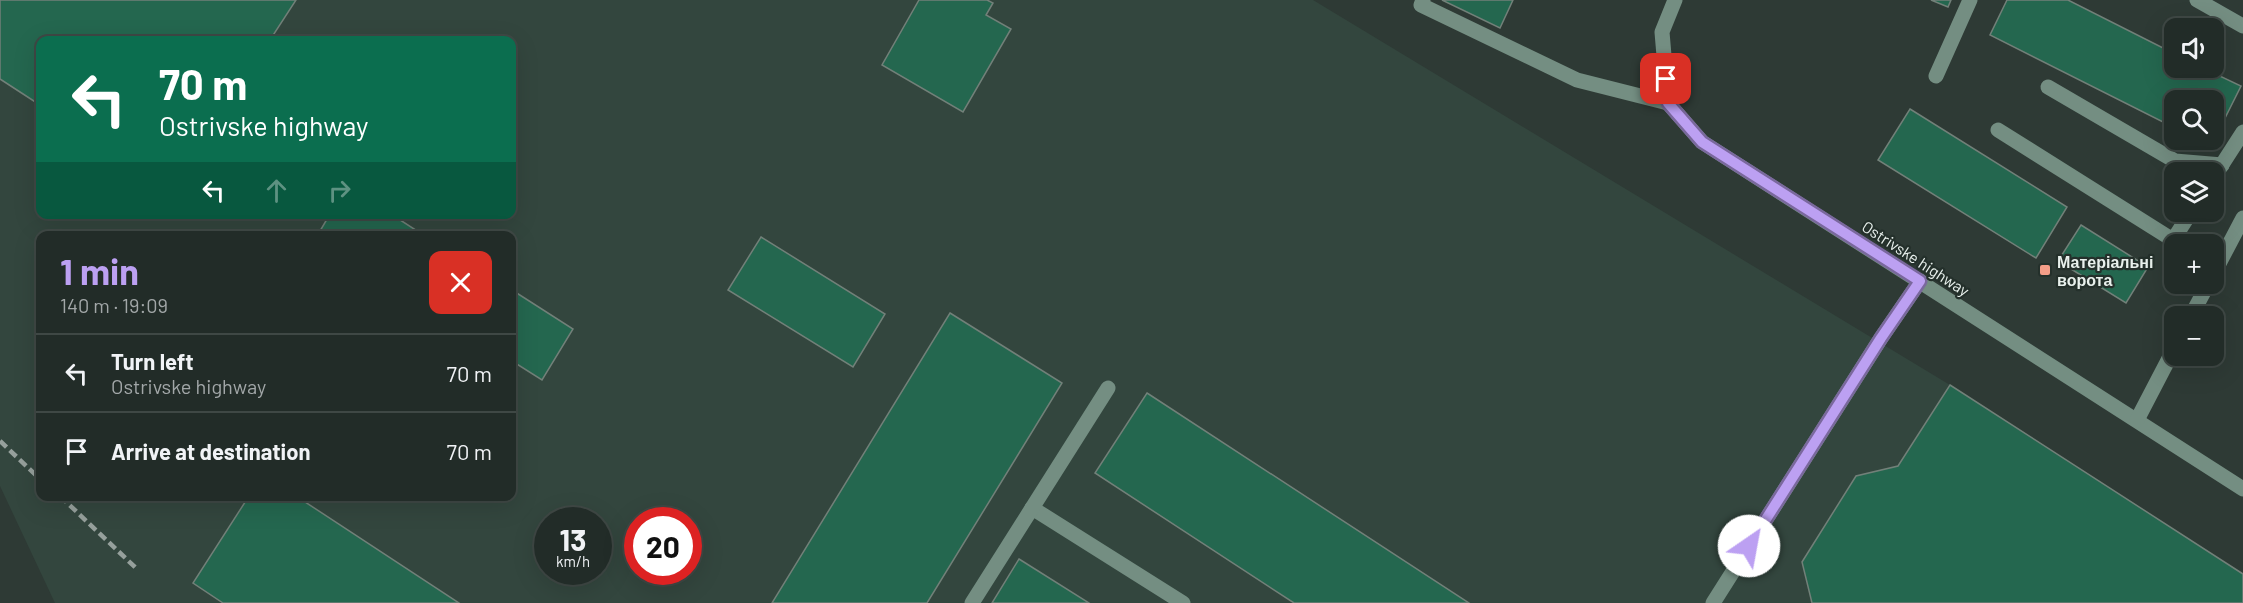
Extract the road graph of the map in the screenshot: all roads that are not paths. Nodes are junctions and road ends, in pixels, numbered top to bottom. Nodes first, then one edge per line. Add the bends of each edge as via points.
1 (1423, 0) edge
2 (1675, 0) edge
3 (1970, 0) edge
4 (2197, 0) edge
5 (2243, 26) edge
6 (1936, 76) dead end
7 (2048, 87) dead end
8 (1668, 103) junction
9 (1998, 130) dead end
10 (2243, 132) edge
11 (2179, 162) edge
12 (2224, 162) edge
13 (2243, 218) edge
14 (2185, 222) edge
15 (2224, 254) edge
16 (1920, 281) junction
17 (2165, 366) edge
18 (1108, 388) dead end
19 (2137, 420) junction
20 (2243, 489) edge
21 (1032, 508) junction
22 (972, 603) edge
23 (1183, 603) edge
24 (1713, 603) edge

1 - 8 street via 1421,5 1577,80
2 - 8 street via 1662,32
3 - 6 street
4 - 5 street
7 - 11 street
8 - 16 street, Ostrivske highway via 1702,142
9 - 14 street via 2173,240
10 - 12 street
13 - 15 street
16 - 19 street, Ostrivske highway
16 - 24 street
17 - 19 street
18 - 21 street
19 - 20 street, Ostrivske highway
21 - 22 street
21 - 23 street

